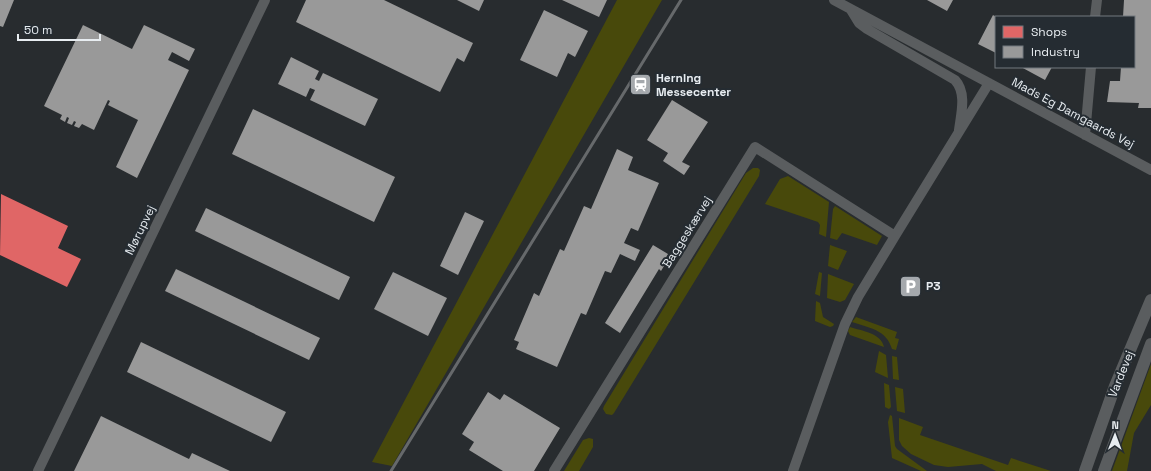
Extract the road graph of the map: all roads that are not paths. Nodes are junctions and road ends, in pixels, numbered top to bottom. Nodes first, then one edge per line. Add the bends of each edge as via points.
1 (265, 0) edge
2 (834, 0) edge
3 (1096, 0) edge
4 (850, 8) junction
5 (1095, 16) edge
6 (1091, 68) edge
7 (990, 83) junction
8 (959, 132) junction
9 (1085, 135) junction
10 (1151, 170) edge
11 (895, 236) junction
12 (1151, 300) edge
13 (1151, 344) edge
14 (38, 471) edge
15 (554, 471) edge
16 (793, 471) edge
17 (1084, 471) edge
18 (1104, 471) edge

1 - 14 street, Mørupvej
2 - 4 street, Mads Eg Damgaards Vej
3 - 5 street
4 - 7 street, Mads Eg Damgaards Vej
4 - 8 street via 859,23 867,29 948,75 959,85 962,102
6 - 9 street
7 - 8 street
7 - 9 street, Mads Eg Damgaards Vej
8 - 11 street
9 - 10 street, Mads Eg Damgaards Vej
11 - 15 street, Baggeskærvej via 755,147
11 - 16 street via 847,319
12 - 17 street, Vardevej via 1115,386
13 - 18 street, Vardevej

